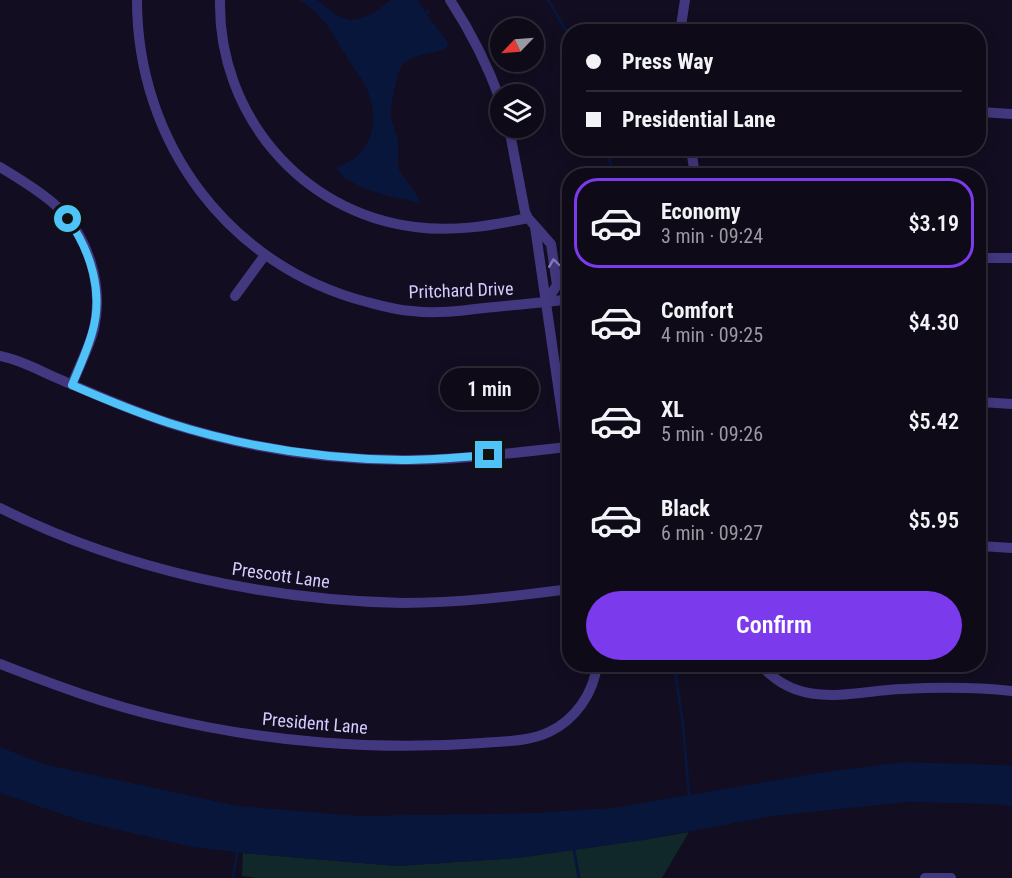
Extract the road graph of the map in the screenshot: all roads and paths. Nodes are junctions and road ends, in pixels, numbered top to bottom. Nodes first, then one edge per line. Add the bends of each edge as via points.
1 (137, 0) edge
2 (220, 0) edge
3 (450, 0) edge
4 (685, 0) edge
5 (681, 24) edge
6 (494, 84) edge
7 (986, 112) edge
8 (1012, 114) edge
9 (511, 138) edge
10 (0, 167) edge
11 (531, 222) junction
12 (265, 255) junction
13 (986, 258) edge
14 (1012, 258) edge
15 (236, 296) dead end
16 (562, 299) edge
17 (546, 302) junction
18 (0, 356) edge
19 (72, 385) junction
20 (986, 402) edge
21 (1012, 404) edge
22 (562, 412) edge
23 (562, 447) edge
24 (0, 508) edge
25 (986, 546) edge
26 (1012, 548) edge
27 (562, 590) edge
28 (0, 664) edge
29 (595, 672) edge
30 (768, 672) edge
31 (1012, 691) edge
32 (925, 878) edge
33 (951, 878) edge

1 - 12 street, Pritchard Drive via 146,77 171,146 212,205
2 - 11 street via 227,64 247,113 276,153 315,188 367,215 415,227 462,229
3 - 6 street via 476,43
4 - 5 street
7 - 8 street
9 - 11 street via 524,206
10 - 19 street via 59,209 78,234 91,263 97,297 95,320
11 - 17 street
12 - 15 street
12 - 17 street, Pritchard Drive via 328,290 394,309 433,312
13 - 14 street
16 - 17 street, Pritchard Drive
17 - 22 street
18 - 19 street
19 - 23 street via 170,423 240,442 322,455 442,459
20 - 21 street
24 - 27 street, Prescott Lane via 84,544 153,567 290,595 403,603
25 - 26 street
28 - 29 street, President Lane via 55,686 165,718 297,739 415,745 524,739 548,733 581,706
30 - 31 street via 785,685 816,695 946,688
32 - 33 street

